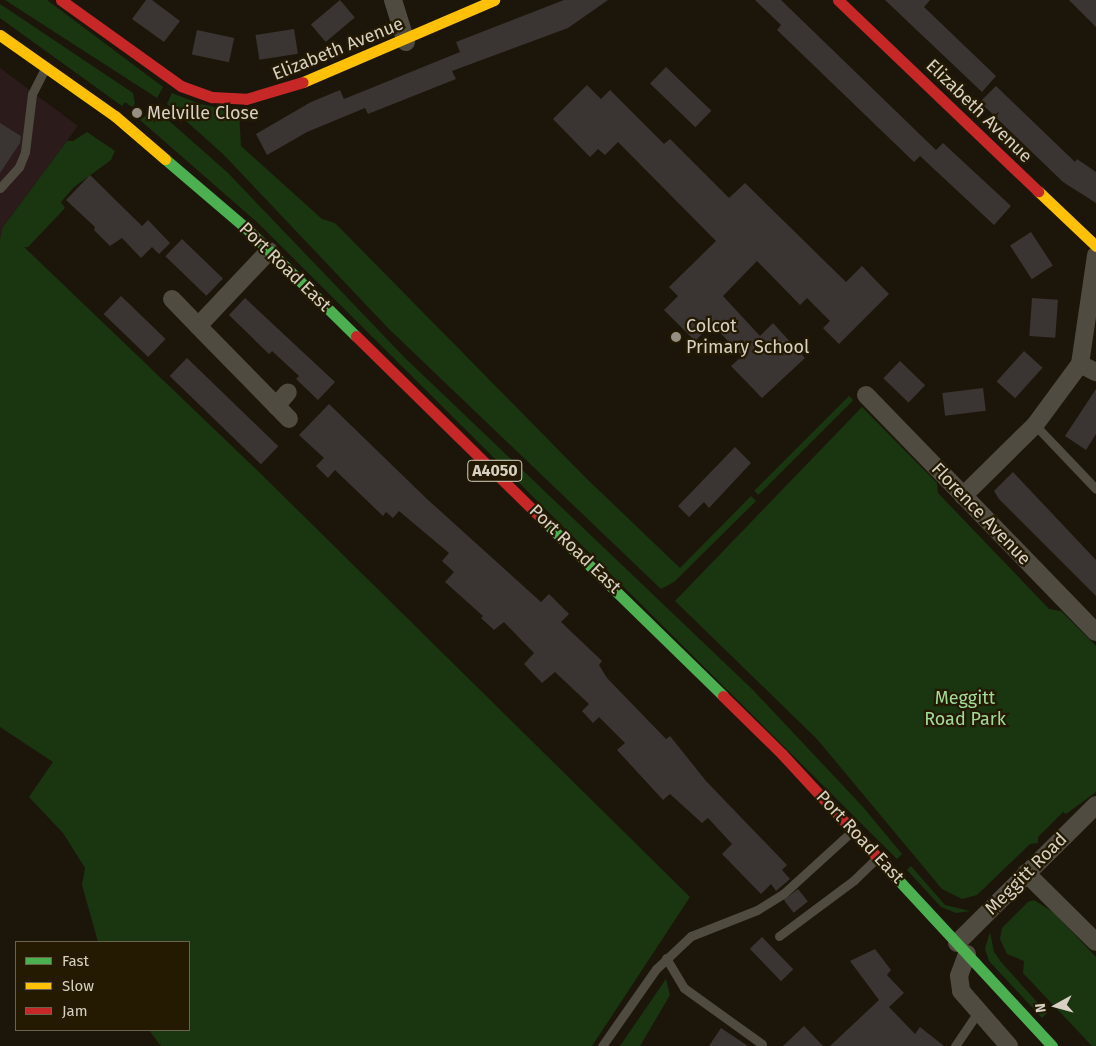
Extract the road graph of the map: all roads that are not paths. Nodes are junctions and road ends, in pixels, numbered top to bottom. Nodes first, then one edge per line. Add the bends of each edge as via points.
1 (60, 0) edge
2 (393, 0) edge
3 (494, 0) edge
4 (838, 0) edge
5 (0, 35) edge
6 (406, 42) junction
7 (46, 66) junction
8 (0, 188) edge
9 (1096, 246) edge
10 (269, 251) junction
11 (1096, 255) edge
12 (172, 300) dead end
13 (198, 326) junction
14 (1080, 364) junction
15 (1096, 372) edge
16 (288, 392) dead end
17 (866, 395) dead end
18 (276, 406) junction
19 (289, 419) dead end
20 (1035, 425) junction
21 (1096, 489) edge
22 (963, 496) junction
23 (1096, 632) edge
24 (1096, 806) edge
25 (854, 830) junction
26 (878, 857) junction
27 (1026, 873) junction
28 (779, 936) dead end
29 (1096, 942) edge
30 (962, 948) junction
31 (666, 958) junction
32 (978, 1012) junction
33 (762, 1044) dead end
34 (602, 1046) edge
35 (955, 1046) edge
36 (1009, 1046) edge
37 (1052, 1046) edge

1 - 6 main road, Elizabeth Avenue via 180,86 212,97 246,99 293,87
2 - 6 street
3 - 6 main road, Elizabeth Avenue
4 - 9 main road, Elizabeth Avenue
5 - 7 main road, Port Road East / A4050
7 - 8 lane via 32,94 26,152 20,167
7 - 10 main road, Port Road East / A4050 via 154,146
10 - 13 street
10 - 25 main road, Port Road East / A4050 via 718,690
11 - 14 street
12 - 13 street
13 - 18 street
14 - 15 street
14 - 20 street
16 - 18 street
17 - 22 street, Florence Avenue
18 - 19 street
20 - 21 lane
20 - 22 street
22 - 23 street, Florence Avenue
24 - 27 street, Meggitt Road
25 - 26 main road, Port Road East / A4050
25 - 31 lane via 783,894 757,910 691,936
26 - 28 lane via 854,880
26 - 30 main road, Port Road East / A4050
27 - 29 street
27 - 30 street, Meggitt Road
30 - 32 street via 958,976 961,988
30 - 37 main road, Port Road East / A4050
31 - 33 lane via 684,988
31 - 34 lane
32 - 35 lane
32 - 36 street

